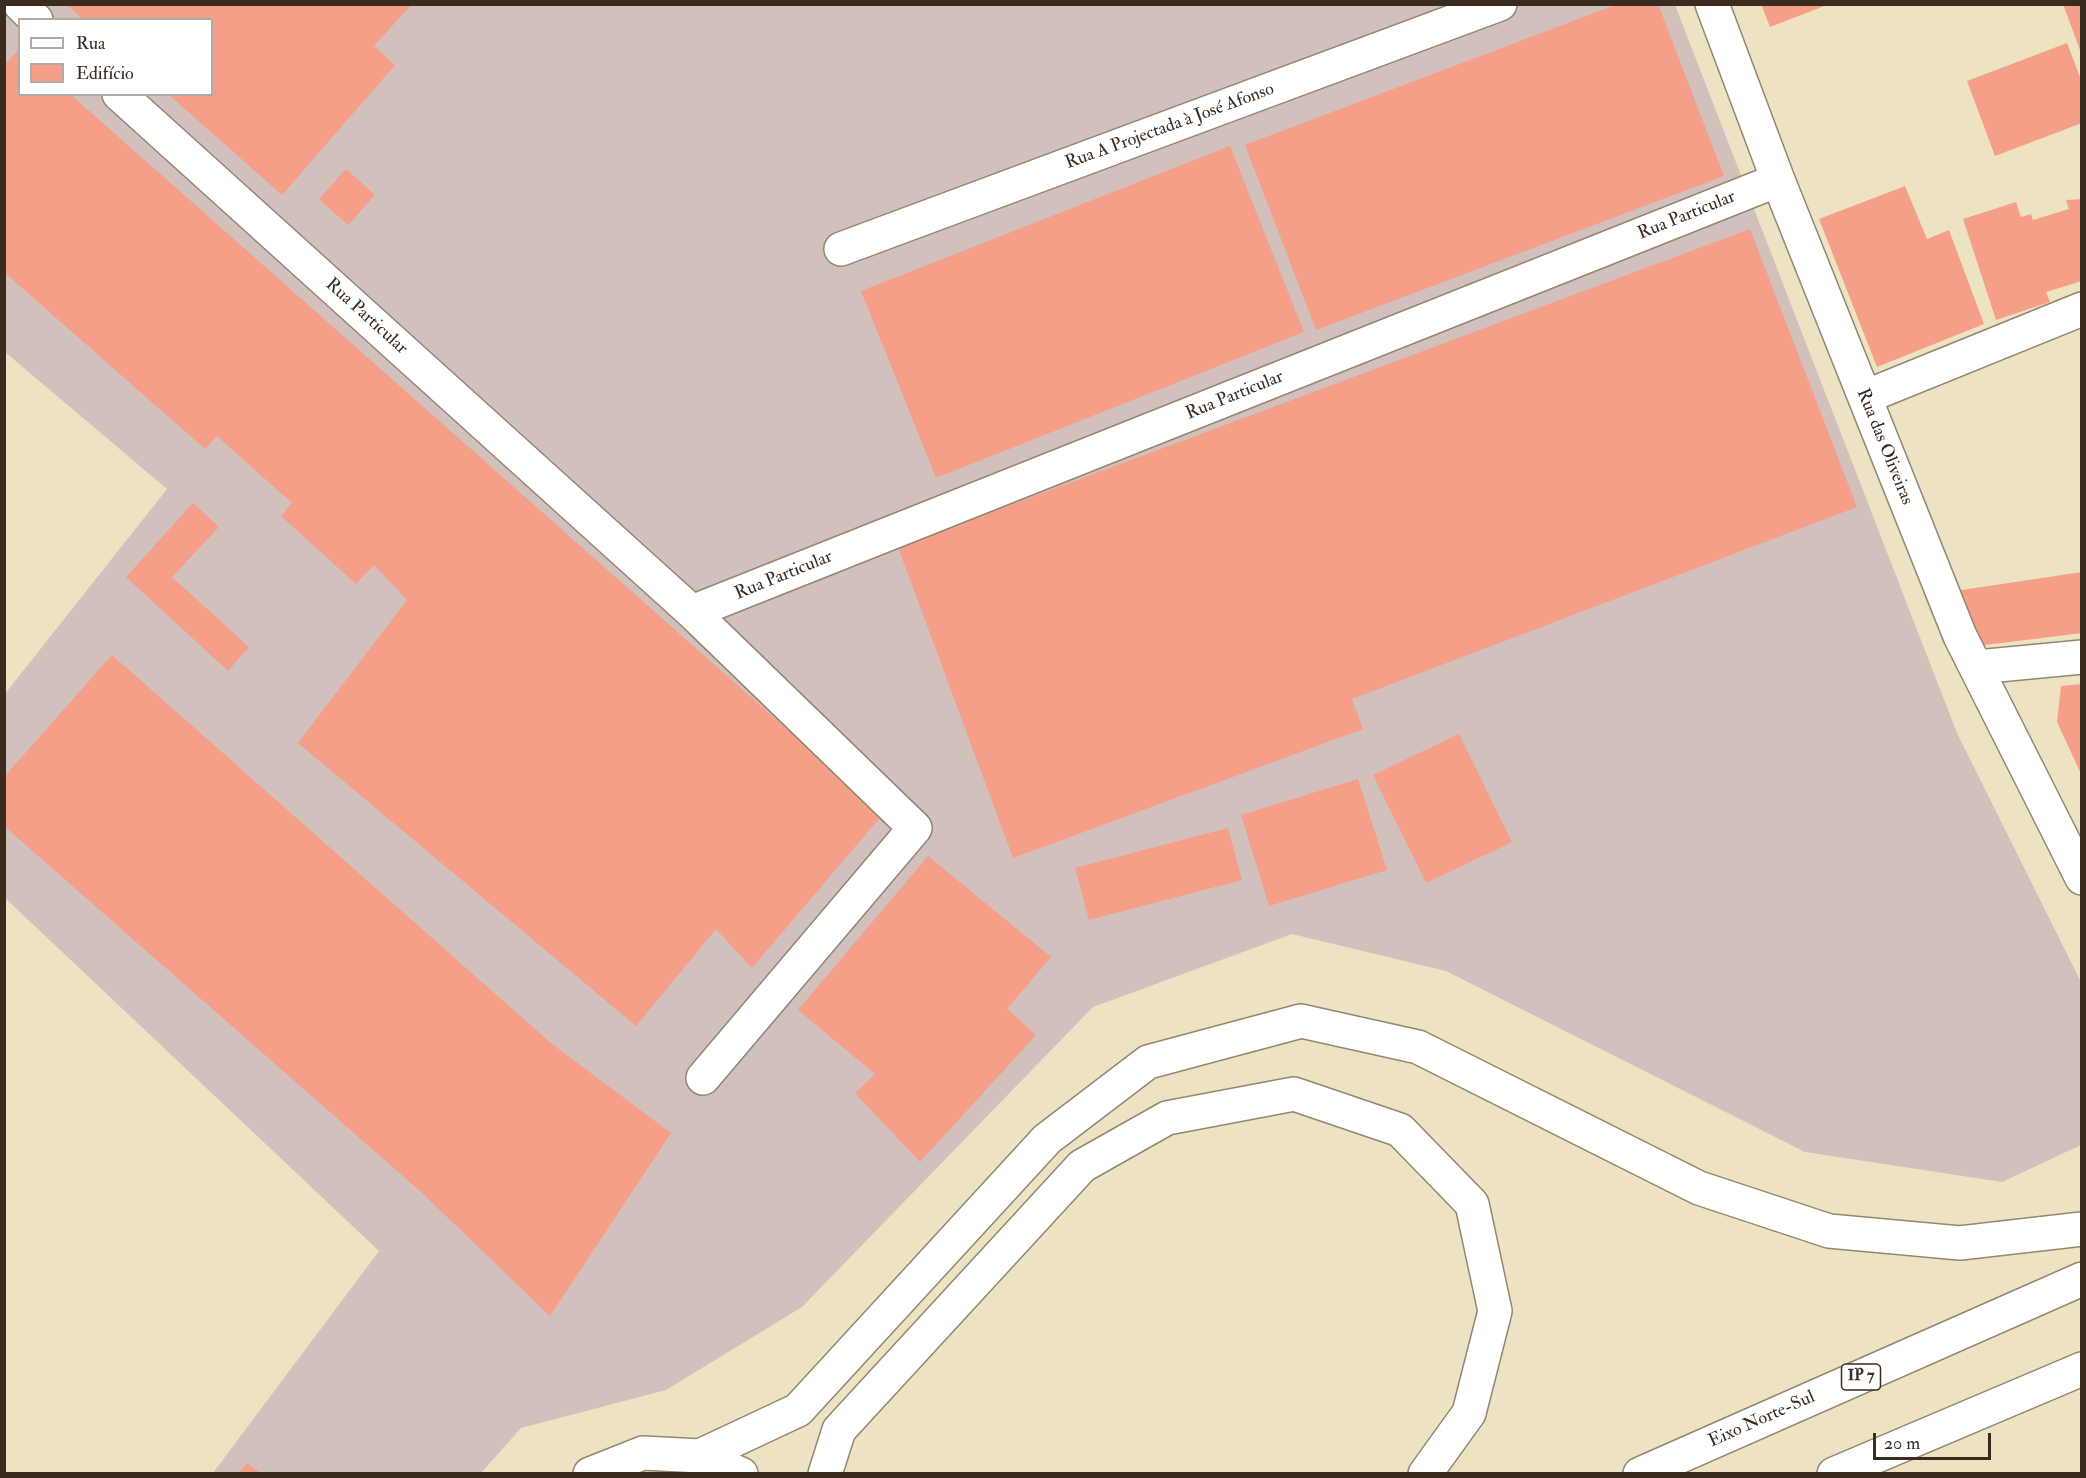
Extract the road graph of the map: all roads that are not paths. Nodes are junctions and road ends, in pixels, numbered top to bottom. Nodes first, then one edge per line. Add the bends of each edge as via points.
1 (20, 4) edge
2 (1500, 4) edge
3 (1712, 4) edge
4 (34, 18) edge
5 (121, 96) edge
6 (1778, 180) junction
7 (841, 249) dead end
8 (2082, 309) edge
9 (1865, 397) junction
10 (692, 612) junction
11 (2082, 657) edge
12 (1977, 667) junction
13 (2082, 878) edge
14 (703, 1078) dead end
15 (2082, 1229) edge
16 (2082, 1279) edge
17 (2082, 1369) edge
18 (700, 1456) junction
19 (590, 1473) edge
20 (741, 1473) edge
21 (825, 1473) edge
22 (1425, 1473) edge
23 (1640, 1473) edge
24 (1834, 1473) edge

1 - 4 main road
2 - 7 main road, Rua A Projectada à José Afonso
3 - 6 main road, Rua das Oliveiras
5 - 10 main road, Rua Particular
6 - 9 main road, Rua das Oliveiras
6 - 10 main road, Rua Particular
8 - 9 main road
9 - 12 main road, Rua das Oliveiras via 1960,636
10 - 14 main road, Rua Particular via 915,828
11 - 12 main road
12 - 13 main road, Rua das Oliveiras
15 - 18 main road via 1960,1243 1829,1231 1699,1188 1418,1047 1301,1021 1148,1062 1047,1139 798,1410
16 - 23 main road, Eixo Norte-Sul / IP 7
17 - 24 main road
18 - 19 main road via 643,1453
18 - 20 main road
21 - 22 main road via 839,1431 1082,1166 1167,1118 1294,1094 1400,1130 1472,1203 1495,1311 1469,1413

